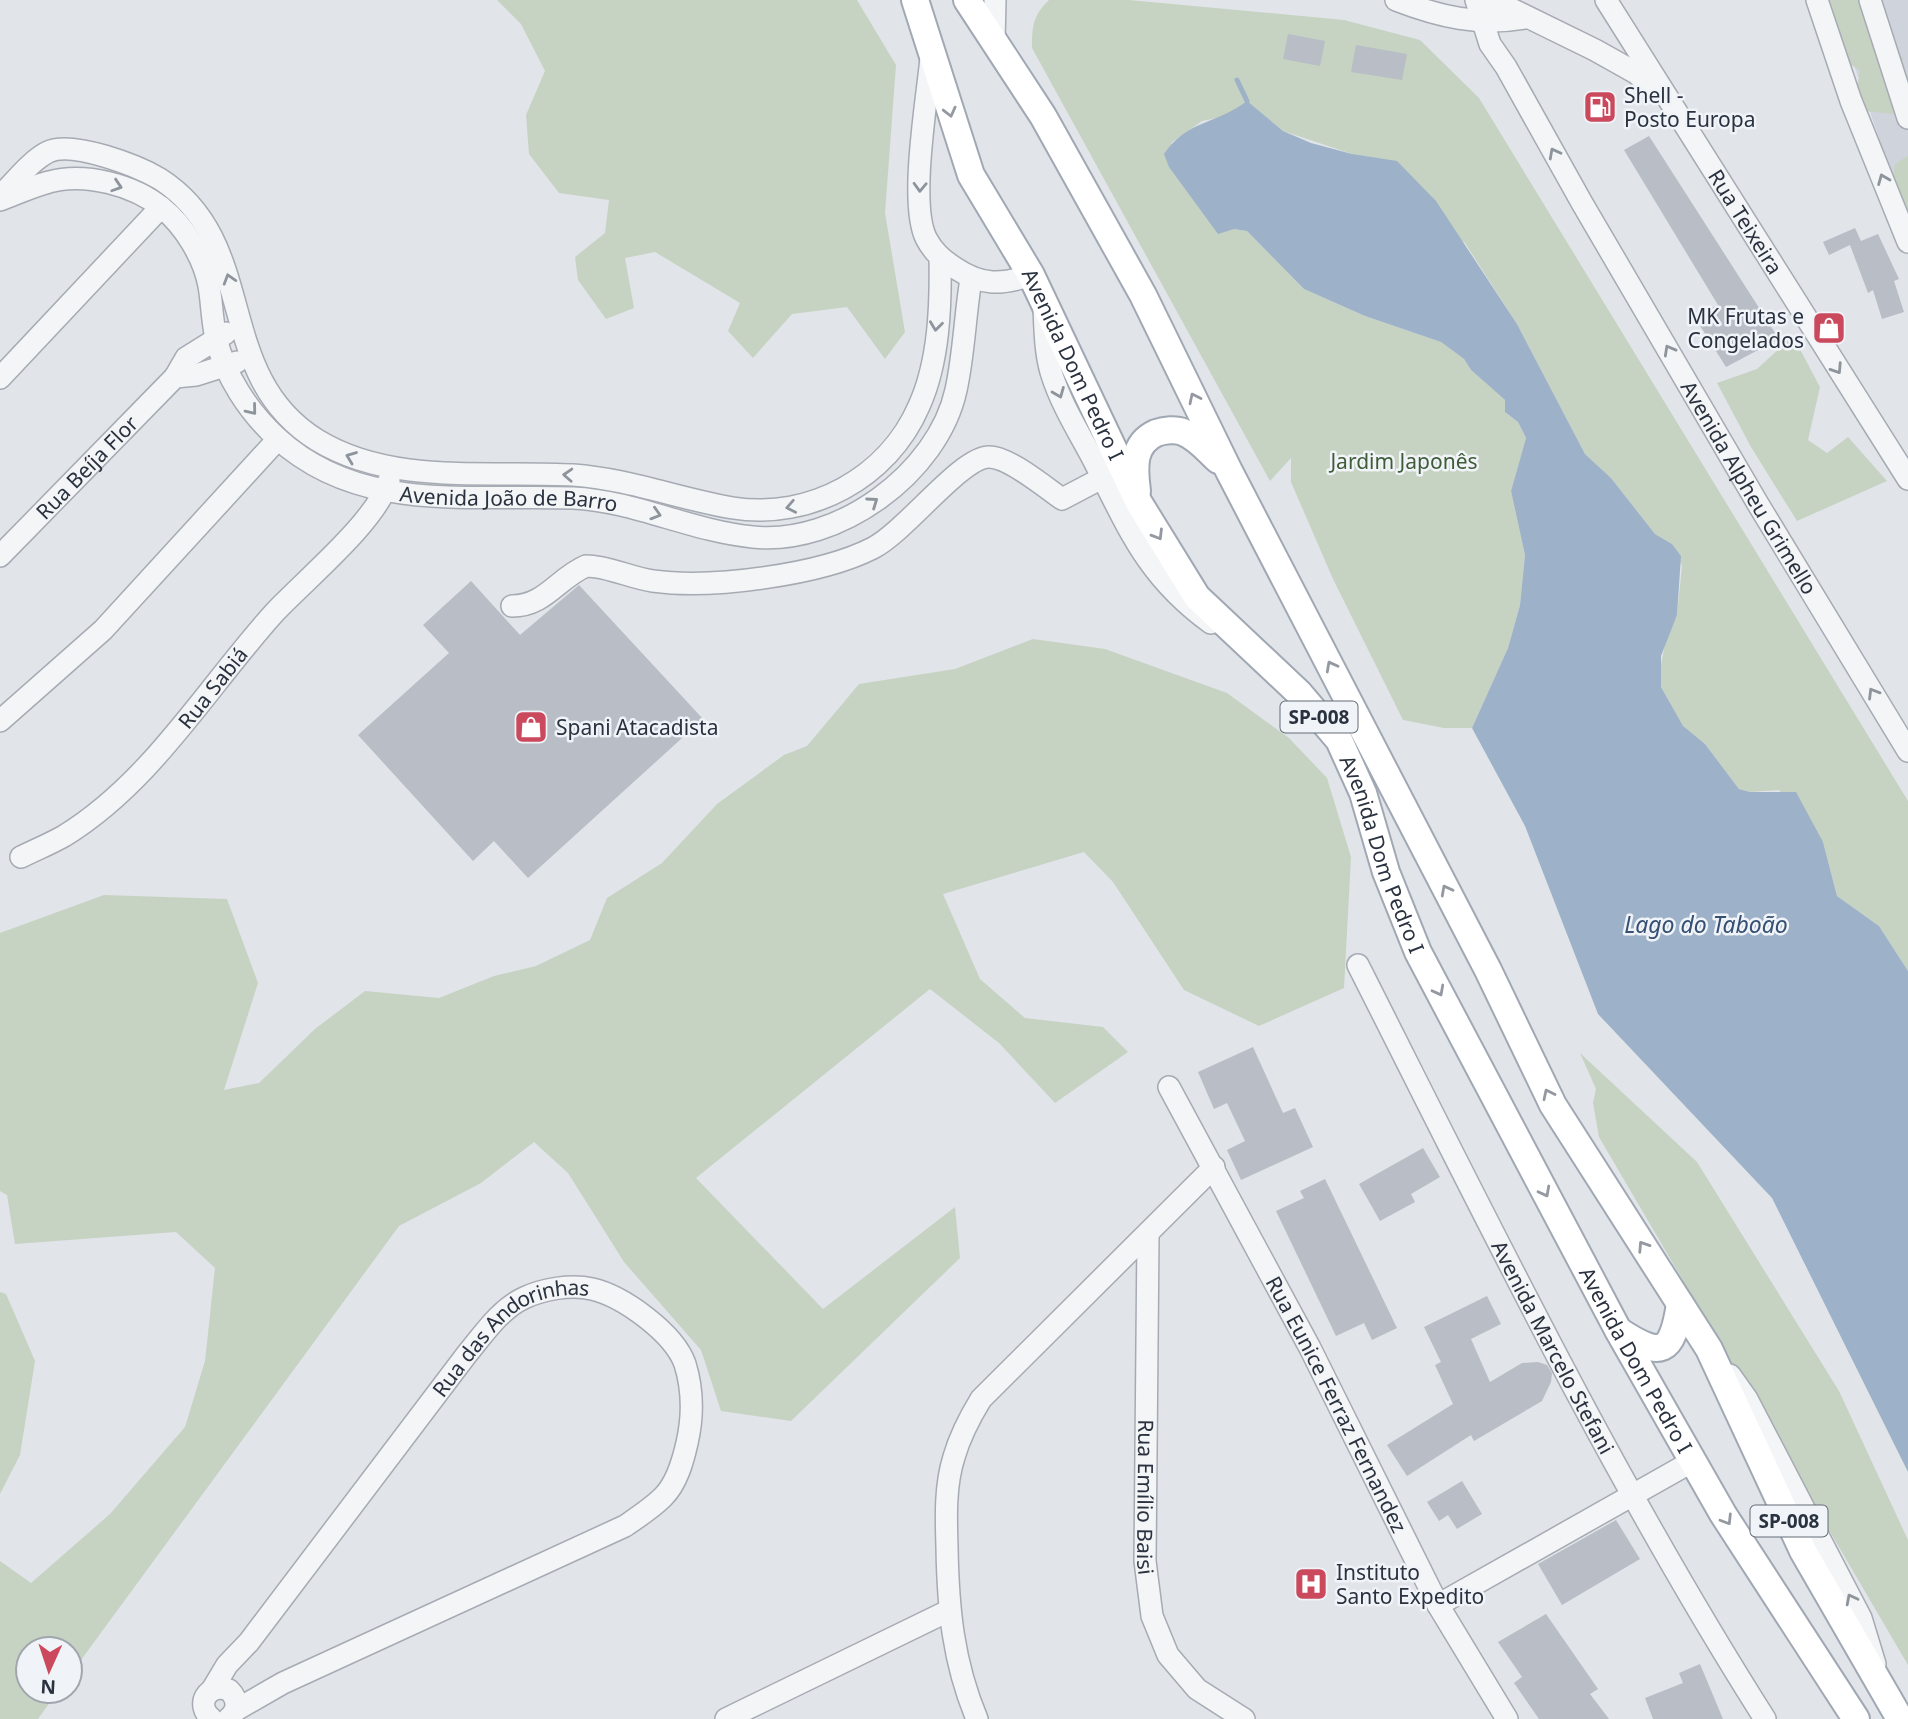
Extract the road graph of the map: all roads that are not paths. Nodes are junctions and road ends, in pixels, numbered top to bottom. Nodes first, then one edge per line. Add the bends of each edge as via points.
1 (915, 0) edge
2 (967, 0) edge
3 (995, 0) edge
4 (1396, 0) edge
5 (1475, 0) edge
6 (1493, 0) edge
7 (1817, 0) edge
8 (1870, 0) edge
9 (1608, 3) edge
10 (1426, 5) edge
11 (1453, 17) junction
12 (1518, 20) junction
13 (1482, 21) junction
14 (994, 44) junction
15 (932, 45) junction
16 (1595, 50) junction
17 (1503, 63) junction
18 (1672, 104) junction
19 (1908, 118) edge
20 (41, 156) junction
21 (50, 181) junction
22 (0, 198) edge
23 (161, 207) junction
24 (1908, 242) edge
25 (940, 258) junction
26 (1031, 275) junction
27 (971, 279) junction
28 (1044, 302) junction
29 (239, 328) junction
30 (215, 337) junction
31 (249, 357) junction
32 (226, 366) junction
33 (175, 377) junction
34 (0, 378) edge
35 (278, 439) junction
36 (393, 468) junction
37 (1230, 471) junction
38 (1102, 478) junction
39 (1908, 479) edge
40 (385, 493) junction
41 (1139, 503) junction
42 (0, 556) edge
43 (512, 606) dead end
44 (1267, 663) junction
45 (0, 721) edge
46 (1908, 751) edge
47 (21, 858) dead end
48 (1358, 965) dead end
49 (1170, 1087) dead end
50 (1214, 1167) junction
51 (1148, 1235) junction
52 (1680, 1304) junction
53 (1618, 1330) junction
54 (1693, 1461) junction
55 (1631, 1494) junction
56 (1438, 1605) junction
57 (948, 1611) junction
58 (222, 1704) edge
59 (751, 1714) edge
60 (190, 1719) edge
61 (726, 1719) edge
62 (977, 1719) edge
63 (1244, 1719) edge
64 (1507, 1719) edge
65 (1765, 1719) edge
66 (1856, 1719) edge
67 (1900, 1719) edge

1 - 15 main road, Avenida Dom Pedro I / SP-008
2 - 14 main road, Avenida Dom Pedro I / SP-008
3 - 14 street
4 - 10 street
5 - 11 street
5 - 13 street, Avenida Alpheu Grimello
6 - 12 street
24 -> 7 street via 1851,101
8 - 19 street
9 - 16 street via 1617,36 1614,46
9 - 18 street, Rua Teixeira
10 - 11 street via 1440,16
11 - 13 street
12 - 13 street
12 - 16 street
12 - 17 street via 1503,33
13 - 17 street, Avenida Alpheu Grimello
37 -> 14 main road, Avenida Dom Pedro I / SP-008 via 1143,295 1043,116
15 -> 25 street via 919,213 926,238
15 -> 26 main road, Avenida Dom Pedro I / SP-008 via 971,175
16 - 18 street via 1636,73
46 -> 17 street, Avenida Alpheu Grimello via 1758,504
18 -> 39 street, Rua Teixeira
20 - 21 street
20 - 22 street
29 -> 20 street, Avenida João de Barro via 221,252 186,201 160,180 128,164 67,148
21 - 22 street
21 -> 23 street, Avenida João de Barro via 99,181
23 - 30 street, Avenida João de Barro via 197,251 208,282
23 - 34 street
25 - 27 street
25 -> 36 street, Avenida João de Barro via 937,328 919,407 897,444 860,479 826,498 770,511 734,508 606,478
26 - 27 street via 999,283
26 - 28 main road, Avenida Dom Pedro I / SP-008
40 -> 27 street, Avenida João de Barro via 577,498 622,504 711,531 756,538 819,528 860,511 897,486 925,456 956,391
28 -> 38 street via 1051,371
28 - 41 main road, Avenida Dom Pedro I / SP-008
29 - 30 street, Rua Beíja Flor
29 - 31 street, Avenida João de Barro
30 - 32 street, Avenida João de Barro
30 - 33 street, Rua Beíja Flor via 186,358
31 - 32 street
36 -> 31 street, Avenida João de Barro via 345,455 315,439 266,390
32 - 33 street
32 -> 35 street, Avenida João de Barro via 249,408
33 - 42 street, Rua Beíja Flor
35 - 40 street, Avenida João de Barro via 341,479
35 - 45 street via 103,630
36 - 40 street
37 - 41 main road via 1194,437 1181,430 1161,431 1147,437 1137,450 1134,468
52 -> 37 main road, Avenida Dom Pedro I / SP-008 via 1553,1105
38 - 43 street via 1062,499 1004,461 975,460 907,524 874,547 842,561 769,576 678,583 586,566 543,598
38 - 44 street via 1138,549 1162,581 1185,604
40 - 47 street, Rua Sabiá via 117,794 64,836
41 -> 44 main road, Avenida Dom Pedro I / SP-008 via 1197,597
44 -> 53 main road, Avenida Dom Pedro I / SP-008 via 1339,740 1363,793 1386,872 1418,952
48 - 55 street, Avenida Marcelo Stefani via 1595,1432
49 - 50 street, Rua Eunice Ferraz Fernandez
50 - 51 street
50 - 56 street, Rua Eunice Ferraz Fernandez
51 - 57 street via 981,1399 963,1431 953,1458 946,1506
51 - 63 street, Rua Emílio Baisi via 1145,1561 1152,1616 1168,1655 1197,1689
52 - 53 main road via 1676,1331 1657,1349 1644,1348
67 -> 52 main road, Avenida Dom Pedro I / SP-008 via 1803,1551 1709,1349
53 - 54 main road, Avenida Dom Pedro I / SP-008
54 - 55 street
54 -> 66 main road, Avenida Dom Pedro I / SP-008
55 - 56 street
55 - 65 street, Avenida Marcelo Stefani
56 - 64 street, Rua Eunice Ferraz Fernandez
57 - 59 street
57 - 62 street via 957,1662
58 - 58 street, Rua das Andorinhas via 283,1684 625,1526 664,1496 682,1464 691,1428 692,1394 684,1361 658,1328 628,1305 592,1289 559,1287 523,1298 493,1323 227,1665
58 - 60 street, Rua das Andorinhas
59 - 61 street

